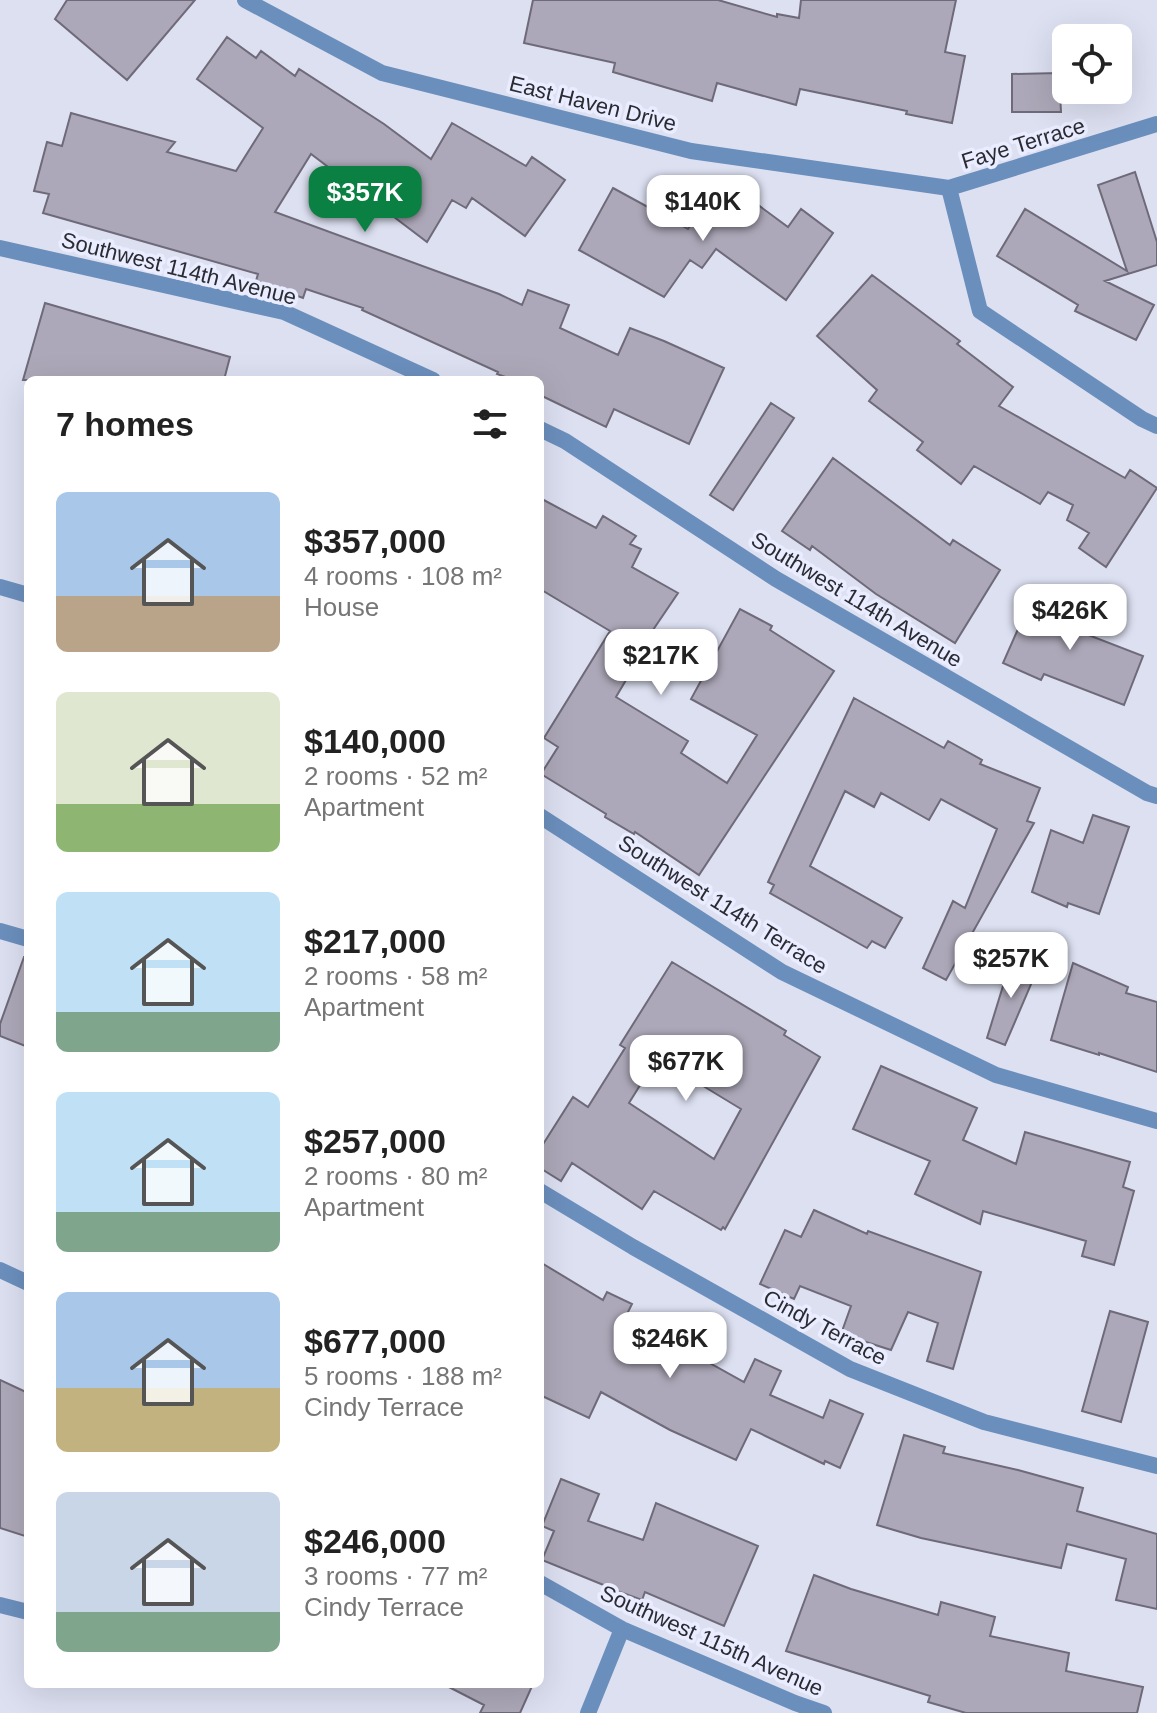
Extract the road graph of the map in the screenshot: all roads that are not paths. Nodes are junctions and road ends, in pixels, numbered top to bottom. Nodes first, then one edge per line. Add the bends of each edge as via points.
1 (245, 0) edge
2 (1157, 124) edge
3 (949, 188) junction
4 (0, 248) edge
5 (424, 376) edge
6 (1157, 426) edge
7 (544, 431) edge
8 (0, 587) edge
9 (24, 594) edge
10 (1157, 796) edge
11 (544, 819) edge
12 (0, 931) edge
13 (24, 938) edge
14 (1157, 1121) edge
15 (544, 1193) edge
16 (0, 1270) edge
17 (24, 1281) edge
18 (1157, 1466) edge
19 (544, 1585) edge
20 (0, 1605) edge
21 (24, 1611) edge
22 (622, 1629) junction
23 (588, 1713) edge
24 (824, 1713) edge

1 - 3 street, East Haven Drive via 382,73 691,151
2 - 3 street, Faye Terrace
3 - 6 street, Faye Terrace via 980,311
4 - 5 street, Southwest 114th Avenue via 284,312
7 - 10 street, Southwest 114th Avenue via 776,579
8 - 9 street
11 - 14 street, Southwest 114th Terrace via 782,972 996,1075
12 - 13 street
15 - 18 street, Cindy Terrace via 850,1369 984,1422
16 - 17 street
19 - 22 street, Southwest 115th Avenue
20 - 21 street
22 - 23 street
22 - 24 street, Southwest 115th Avenue

